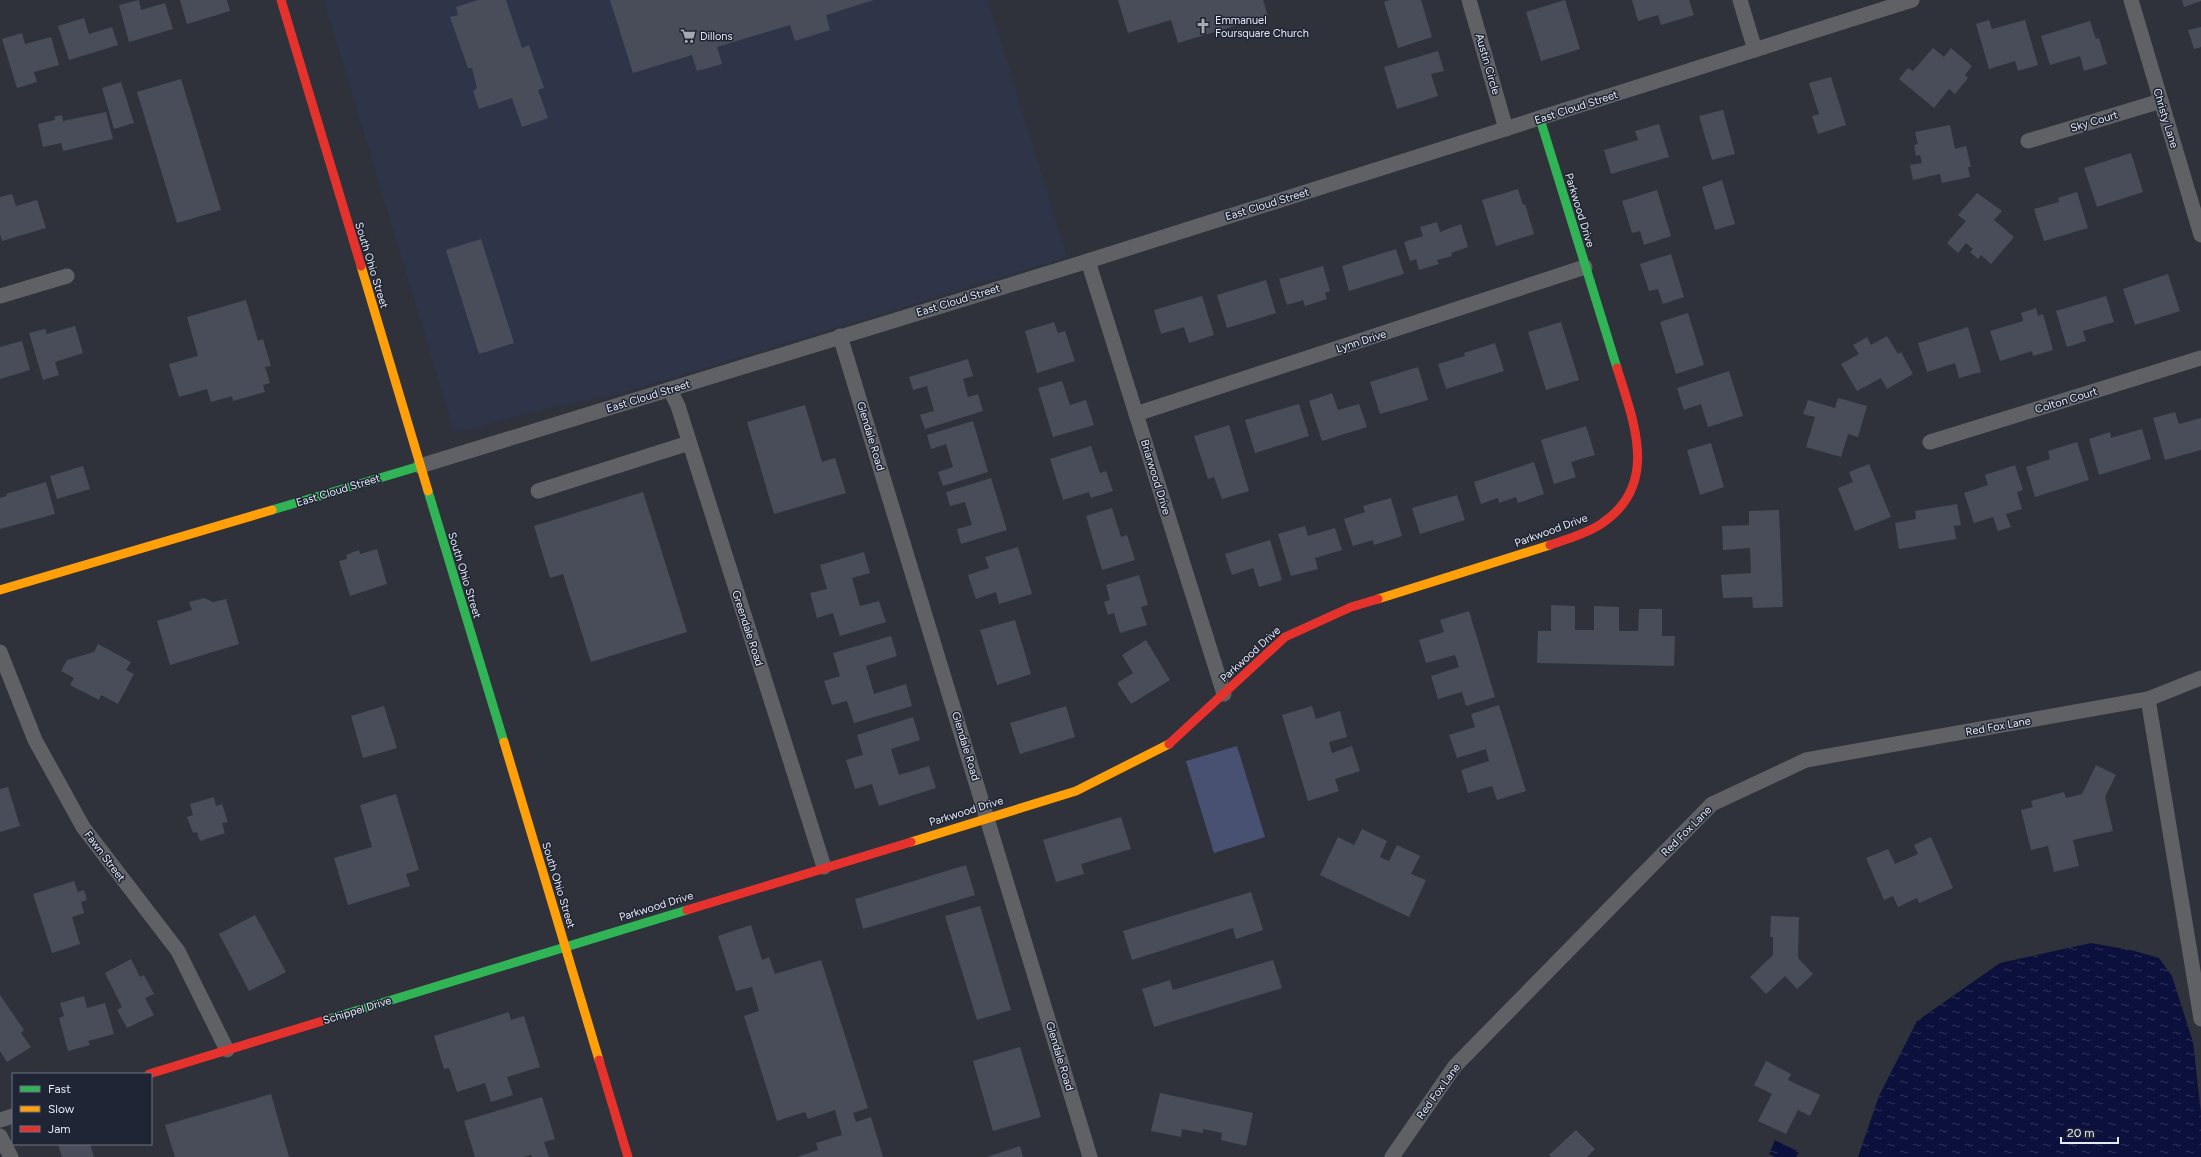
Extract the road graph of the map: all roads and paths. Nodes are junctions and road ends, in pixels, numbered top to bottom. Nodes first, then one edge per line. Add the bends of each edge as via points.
1 (281, 0) edge
2 (1469, 0) edge
3 (1740, 0) edge
4 (1912, 0) edge
5 (2130, 0) edge
6 (1755, 50) junction
7 (2161, 101) junction
8 (1540, 119) junction
9 (1506, 129) junction
10 (2028, 140) dead end
11 (2201, 235) edge
12 (1088, 260) junction
13 (1585, 267) junction
14 (67, 276) dead end
15 (0, 296) edge
16 (840, 336) junction
17 (2201, 358) edge
18 (670, 390) junction
19 (1136, 414) junction
20 (1930, 442) dead end
21 (689, 443) junction
22 (420, 466) junction
23 (538, 490) dead end
24 (0, 590) edge
25 (0, 652) edge
26 (2201, 678) edge
27 (1224, 694) junction
28 (2148, 699) junction
29 (988, 817) junction
30 (824, 867) junction
31 (564, 946) junction
32 (2201, 1019) edge
33 (227, 1050) junction
34 (152, 1073) edge
35 (12, 1116) edge
36 (0, 1120) edge
37 (0, 1136) edge
38 (11, 1157) edge
39 (628, 1157) edge
40 (1090, 1157) edge
41 (1392, 1157) edge

1 - 22 street, South Ohio Street
2 - 9 street, Austin Circle
3 - 6 street
4 - 6 street, East Cloud Street
5 - 7 street, Christy Lane
6 - 8 street, East Cloud Street
7 - 10 street, Sky Court
7 - 11 street, Christy Lane
8 - 9 street, East Cloud Street
8 - 13 street, Parkwood Drive
9 - 12 street, East Cloud Street
12 - 16 street, East Cloud Street
12 - 19 street, Briarwood Drive
13 - 19 street, Lynn Drive
13 - 27 street, Parkwood Drive via 1636,428 1640,464 1635,483 1625,500 1612,515 1588,531 1542,548 1351,607 1285,637
14 - 15 street
16 - 18 street, East Cloud Street
16 - 29 street, Glendale Road
17 - 20 street, Colton Court
18 - 21 street, Greendale Road via 678,406
18 - 22 street, East Cloud Street
19 - 27 street, Briarwood Drive
21 - 23 street
21 - 30 street, Greendale Road
22 - 24 street, East Cloud Street
22 - 31 street, South Ohio Street
25 - 33 street, Fawn Street via 35,740 83,827 178,951
26 - 28 street, Red Fox Lane
27 - 29 street, Parkwood Drive via 1171,743 1076,791
28 - 32 street
28 - 41 street, Red Fox Lane via 1806,760 1712,804 1455,1066
29 - 30 street, Parkwood Drive
29 - 40 street, Glendale Road
30 - 31 street, Parkwood Drive
31 - 33 street, Schippel Drive
31 - 39 street, South Ohio Street
33 - 34 street, Schippel Drive
35 - 36 street
37 - 38 street

